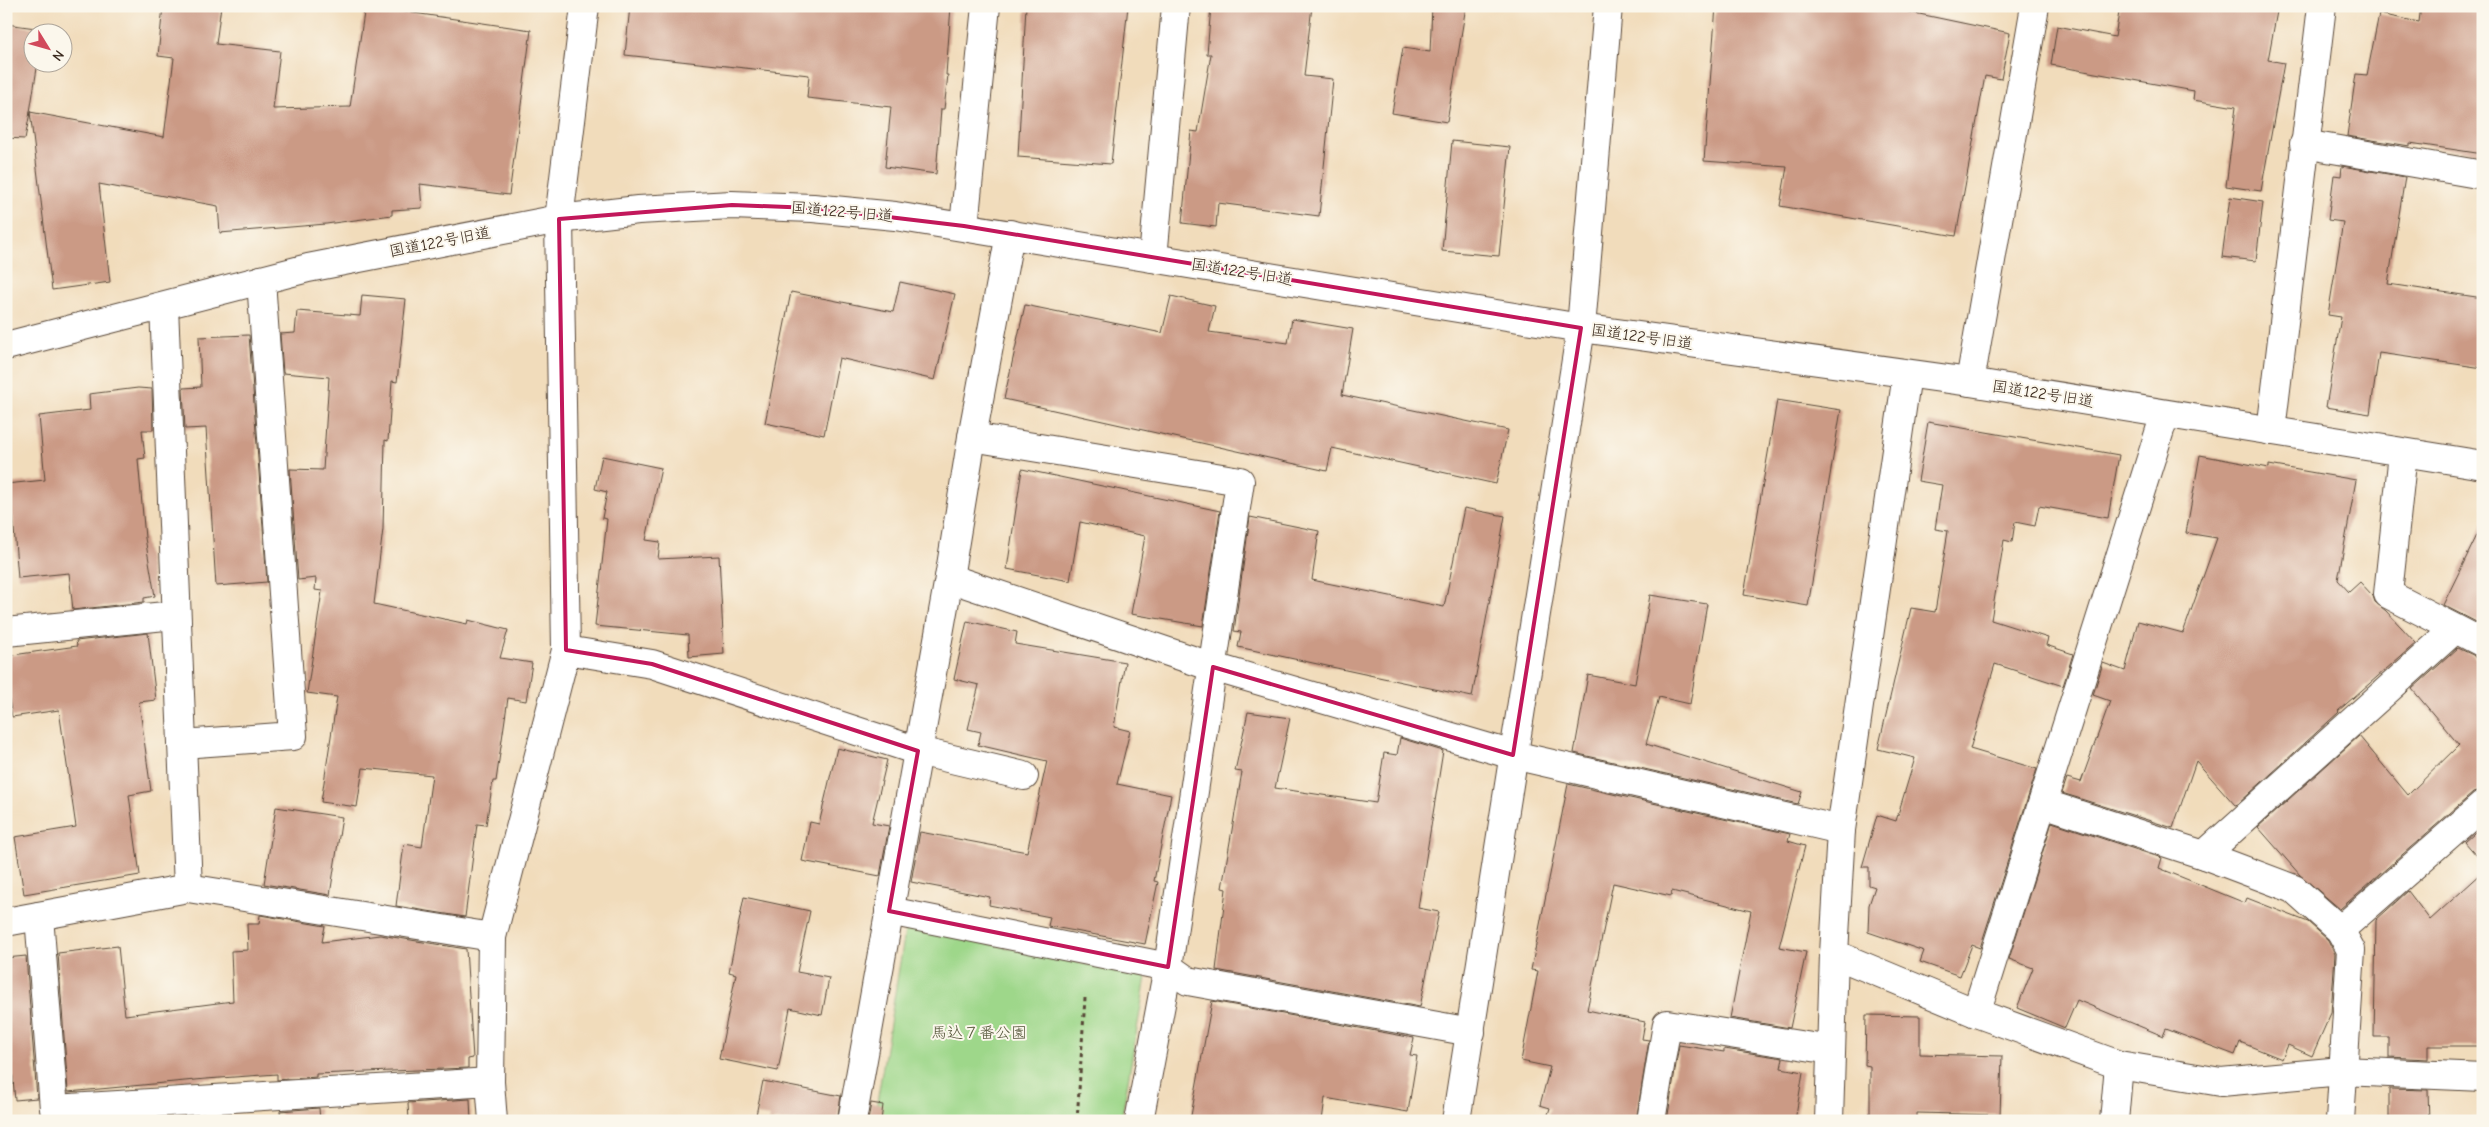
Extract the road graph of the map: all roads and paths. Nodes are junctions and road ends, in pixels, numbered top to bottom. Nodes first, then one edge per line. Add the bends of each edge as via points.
1 (586, 6) edge
2 (986, 6) edge
3 (1176, 6) edge
4 (1608, 6) edge
5 (2322, 6) edge
6 (2031, 7) edge
7 (2304, 144) junction
8 (2483, 175) edge
9 (559, 219) junction
10 (964, 226) junction
11 (1010, 234) junction
12 (1153, 258) junction
13 (261, 280) junction
14 (164, 306) junction
15 (1581, 328) junction
16 (6, 346) edge
17 (1907, 374) junction
18 (1970, 382) junction
19 (2165, 414) junction
20 (2271, 431) junction
21 (972, 437) junction
22 (2404, 453) junction
23 (2483, 465) edge
24 (949, 578) junction
25 (175, 615) junction
26 (2454, 630) junction
27 (6, 632) edge
28 (2483, 643) edge
29 (566, 650) junction
30 (1214, 667) junction
31 (182, 744) junction
32 (918, 750) junction
33 (1514, 755) junction
34 (1024, 776) dead end
35 (2043, 803) junction
36 (2483, 805) edge
37 (1841, 830) junction
38 (2204, 855) junction
39 (188, 888) junction
40 (889, 911) junction
41 (39, 916) junction
42 (6, 922) edge
43 (2340, 930) junction
44 (492, 937) junction
45 (1834, 954) junction
46 (1168, 966) junction
47 (1085, 998) dead end
48 (1976, 1013) junction
49 (1470, 1032) junction
50 (1831, 1050) junction
51 (2119, 1064) junction
52 (2342, 1071) junction
53 (2483, 1077) edge
54 (490, 1082) junction
55 (492, 1121) edge
56 (852, 1121) edge
57 (1077, 1121) edge
58 (1140, 1121) edge
59 (1456, 1121) edge
60 (1651, 1121) edge
61 (1829, 1121) edge
62 (2114, 1121) edge
63 (2340, 1121) edge

1 - 9 street
2 - 10 street
3 - 12 street
4 - 15 street
5 - 7 street
6 - 18 street
7 - 8 street
7 - 20 street
9 - 10 street, 国道122号旧道 via 638,210 732,205 813,208
9 - 13 street, 国道122号旧道
9 - 29 street
10 - 11 street, 国道122号旧道
11 - 12 street, 国道122号旧道
11 - 21 street
12 - 15 street, 国道122号旧道
13 - 14 street, 国道122号旧道
13 - 31 street via 293,736
14 - 16 street, 国道122号旧道
14 - 25 street
15 - 17 street, 国道122号旧道
15 - 33 street
17 - 18 street, 国道122号旧道
17 - 37 street
18 - 19 street, 国道122号旧道
19 - 20 street, 国道122号旧道
19 - 35 street
20 - 22 street, 国道122号旧道
21 - 24 street
21 - 30 street via 1240,481
22 - 23 street, 国道122号旧道
22 - 26 street via 2388,594
24 - 30 street
24 - 32 street
25 - 27 street
25 - 31 street
26 - 28 street
26 - 38 street
29 - 32 street via 652,664
29 - 44 street
30 - 33 street
30 - 46 street
31 - 39 street
32 - 34 street
32 - 40 street
33 - 37 street
33 - 49 street
35 - 38 street
35 - 48 street
36 - 43 street
37 - 45 street
38 - 43 street via 2294,889
39 - 41 street
39 - 44 street
40 - 46 street
40 - 56 street
41 - 42 street
41 - 54 street via 54,1109
43 - 52 street via 2351,950
44 - 54 street
45 - 48 street
45 - 50 street
46 - 49 street via 1188,981
46 - 58 street
47 - 57 path
48 - 51 street
49 - 59 street
50 - 60 street via 1667,1024
50 - 61 street
51 - 52 street via 2221,1082
51 - 62 street
52 - 53 street
52 - 63 street
54 - 55 street

